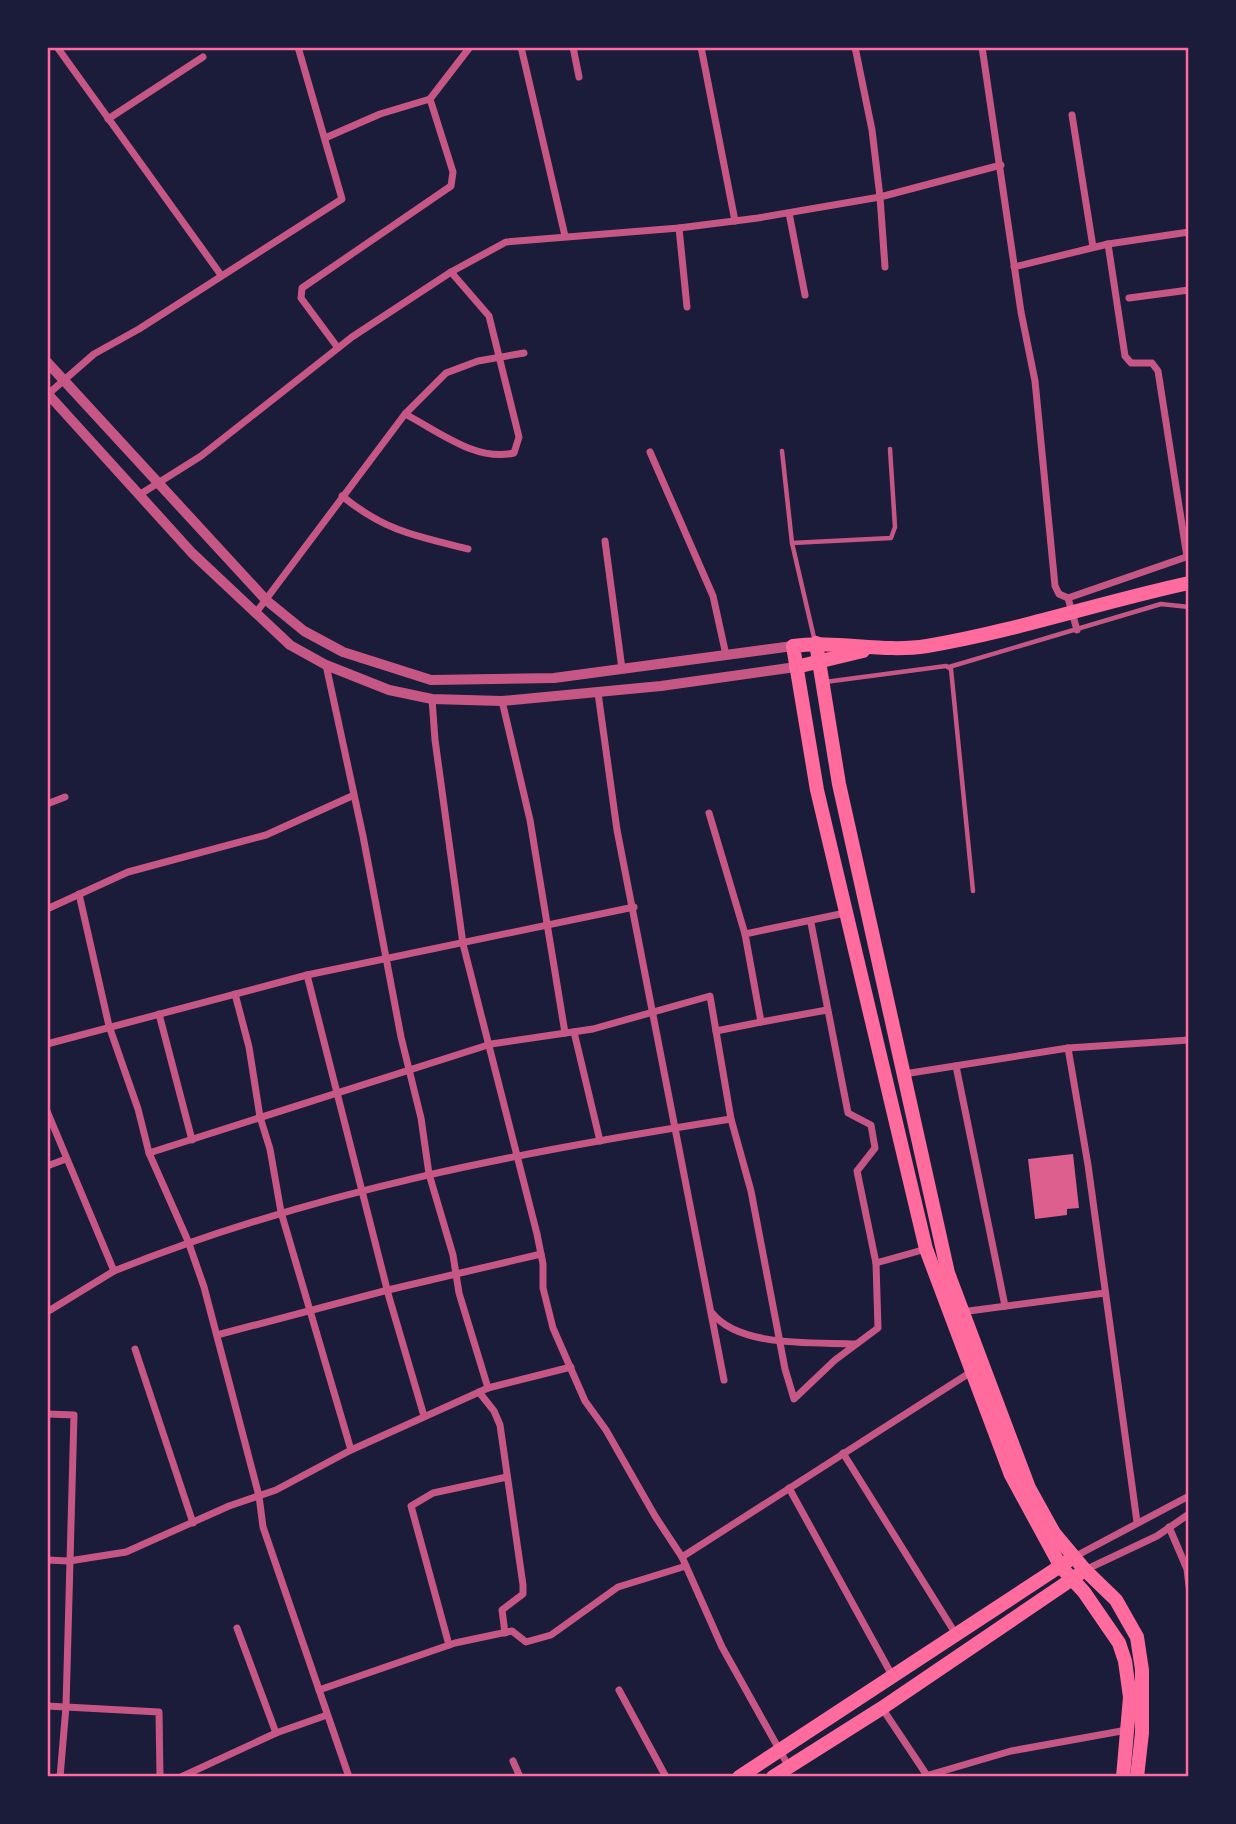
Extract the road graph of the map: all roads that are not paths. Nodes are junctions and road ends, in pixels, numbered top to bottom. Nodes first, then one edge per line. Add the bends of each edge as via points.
1 (57, 47) edge
2 (298, 47) edge
3 (470, 47) edge
4 (522, 47) edge
5 (573, 47) edge
6 (701, 47) edge
7 (855, 47) edge
8 (982, 47) edge
9 (203, 57) dead end
10 (579, 77) dead end
11 (430, 99) junction
12 (1072, 116) dead end
13 (108, 120) junction
14 (325, 138) junction
15 (1001, 165) junction
16 (880, 197) junction
17 (789, 213) junction
18 (735, 221) junction
19 (679, 228) junction
20 (1189, 232) edge
21 (565, 236) junction
22 (1108, 244) junction
23 (1093, 247) junction
24 (885, 267) dead end
25 (1014, 267) junction
26 (451, 272) junction
27 (222, 275) junction
28 (1189, 290) edge
29 (806, 296) dead end
30 (1129, 298) dead end
31 (687, 307) dead end
32 (338, 348) junction
33 (524, 353) dead end
34 (499, 358) junction
35 (47, 362) edge
36 (64, 382) junction
37 (48, 394) edge
38 (405, 414) junction
39 (890, 449) dead end
40 (782, 451) dead end
41 (650, 452) dead end
42 (158, 483) junction
43 (139, 495) junction
44 (342, 496) junction
45 (605, 541) dead end
46 (792, 543) junction
47 (468, 549) dead end
48 (1188, 556) edge
49 (1189, 583) edge
50 (1068, 598) junction
51 (265, 600) junction
52 (1189, 607) edge
53 (255, 614) junction
54 (1077, 630) junction
55 (816, 643) junction
56 (793, 646) junction
57 (871, 649) junction
58 (726, 655) junction
59 (819, 663) junction
60 (326, 665) junction
61 (796, 667) junction
62 (949, 667) junction
63 (622, 669) junction
64 (821, 682) junction
65 (598, 693) junction
66 (432, 699) junction
67 (502, 701) junction
68 (352, 796) junction
69 (65, 797) dead end
70 (47, 804) edge
71 (709, 813) dead end
72 (973, 891) dead end
73 (79, 894) junction
74 (634, 907) junction
75 (47, 909) edge
76 (845, 913) junction
77 (811, 923) junction
78 (546, 926) junction
79 (744, 934) junction
80 (463, 944) junction
81 (388, 960) junction
82 (307, 975) junction
83 (235, 993) junction
84 (827, 1010) junction
85 (652, 1011) junction
86 (159, 1014) junction
87 (761, 1022) junction
88 (109, 1026) junction
89 (716, 1031) junction
90 (574, 1032) junction
91 (565, 1034) junction
92 (1189, 1040) edge
93 (47, 1044) edge
94 (491, 1044) junction
95 (1068, 1048) junction
96 (956, 1066) junction
97 (411, 1068) junction
98 (904, 1074) junction
99 (337, 1092) junction
100 (47, 1111) edge
101 (260, 1117) junction
102 (732, 1119) junction
103 (676, 1127) junction
104 (192, 1140) junction
105 (600, 1141) junction
106 (149, 1153) junction
107 (516, 1154) junction
108 (66, 1159) junction
109 (47, 1166) edge
110 (429, 1174) junction
111 (362, 1189) junction
112 (281, 1212) junction
113 (188, 1241) junction
114 (926, 1249) junction
115 (541, 1254) junction
116 (876, 1263) junction
117 (114, 1271) junction
118 (457, 1276) junction
119 (388, 1290) junction
120 (1105, 1293) junction
121 (1005, 1306) junction
122 (47, 1312) edge
123 (312, 1312) junction
124 (961, 1312) junction
125 (711, 1313) junction
126 (217, 1335) junction
127 (779, 1341) junction
128 (856, 1344) junction
129 (135, 1349) dead end
130 (571, 1367) junction
131 (971, 1371) junction
132 (724, 1380) dead end
133 (488, 1388) junction
134 (479, 1391) junction
135 (47, 1414) edge
136 (424, 1416) junction
137 (351, 1450) junction
138 (843, 1453) junction
139 (507, 1477) junction
140 (789, 1488) junction
141 (259, 1496) junction
142 (1189, 1496) edge
143 (1189, 1514) edge
144 (192, 1522) junction
145 (1137, 1522) junction
146 (1169, 1527) junction
147 (682, 1557) junction
148 (1074, 1557) junction
149 (47, 1560) edge
150 (69, 1561) junction
151 (686, 1566) junction
152 (1061, 1567) junction
153 (1085, 1570) junction
154 (1071, 1580) junction
155 (1189, 1586) edge
156 (237, 1628) dead end
157 (505, 1633) junction
158 (957, 1636) junction
159 (449, 1645) junction
160 (893, 1677) junction
161 (319, 1690) junction
162 (619, 1690) dead end
163 (47, 1706) edge
164 (66, 1707) junction
165 (882, 1708) junction
166 (327, 1715) junction
167 (1128, 1730) junction
168 (275, 1733) junction
169 (778, 1750) junction
170 (513, 1761) dead end
171 (789, 1767) junction
172 (924, 1776) edge
173 (60, 1777) edge
174 (160, 1777) edge
175 (181, 1777) edge
176 (349, 1777) edge
177 (520, 1777) edge
178 (666, 1777) edge
179 (738, 1777) edge
180 (773, 1777) edge
181 (1123, 1777) edge
182 (1137, 1777) edge

1 - 13 street
2 - 14 street
3 - 11 street
4 - 21 street
5 - 10 street
6 - 18 street
7 - 16 street
8 - 15 street
9 - 13 street
11 - 14 street
11 - 32 street via 453,172 451,186 302,288 301,298
12 - 23 street
13 - 27 street
14 - 27 street via 342,199
15 - 16 street
15 - 25 street
16 - 17 street
16 - 24 street
17 - 18 street
17 - 29 street
18 - 19 street
19 - 21 street
19 - 31 street
20 - 22 street
21 - 26 street via 506,242
22 - 23 street
22 - 48 street via 1125,356 1131,363 1152,363 1158,371
23 - 25 street
25 - 50 street via 1035,381 1055,586
26 - 32 street
26 - 34 street via 489,316
27 - 36 street via 94,354
28 - 30 street
32 - 42 street via 201,456
33 - 34 street
34 - 38 street via 446,373
34 - 38 street via 519,437 514,453 482,454
35 - 36 street
36 - 37 street
36 - 42 street
37 - 43 street
38 - 44 street
39 - 46 lane via 895,527 891,538
40 - 46 lane
41 - 58 street via 713,596
42 - 43 street
42 - 51 street
43 - 53 street
44 - 47 street via 370,519 398,532
44 - 51 street
45 - 63 street
46 - 55 lane
48 - 50 street
49 - 57 main road via 1025,626 924,646
50 - 54 street
51 - 53 street
51 - 63 street via 304,631 343,652 431,680 516,680
52 - 54 lane via 1161,604
53 - 60 street via 290,645
54 - 62 lane
55 - 56 main road
55 - 57 main road
55 - 59 main road
56 - 58 street
56 - 61 main road
57 - 59 main road
58 - 63 street
59 - 61 main road
59 - 64 main road
60 - 66 street via 389,690
60 - 68 street
61 - 65 street
61 - 76 main road
62 - 64 lane
62 - 72 lane
64 - 98 main road via 839,784
65 - 67 street
65 - 74 street via 617,830
66 - 67 street
66 - 80 street
67 - 78 street via 530,820
68 - 73 street via 266,835 128,872
68 - 81 street
69 - 70 street
71 - 79 street
73 - 75 street
73 - 88 street
74 - 78 street
74 - 85 street
76 - 77 street
76 - 114 main road
77 - 79 street
77 - 84 street
78 - 80 street
78 - 91 street
79 - 87 street
80 - 81 street
80 - 94 street
81 - 82 street
81 - 97 street via 401,1038
82 - 83 street
82 - 99 street
83 - 86 street
83 - 101 street
84 - 87 street
84 - 116 street via 848,1113 871,1125 875,1148 857,1171
85 - 89 street via 710,996
85 - 90 street
85 - 103 street
86 - 88 street
86 - 104 street
87 - 89 street
88 - 93 street
88 - 106 street
89 - 102 street
90 - 91 street
90 - 105 street
91 - 94 street
92 - 95 street
94 - 97 street
94 - 107 street
95 - 96 street
95 - 120 street
96 - 98 street
96 - 121 street
97 - 99 street
97 - 110 street
98 - 124 main road via 948,1273
99 - 101 street
99 - 111 street
100 - 108 street
101 - 104 street
101 - 112 street
102 - 103 street
102 - 127 street via 751,1191
103 - 105 street
103 - 125 street
104 - 106 street
105 - 107 street
106 - 113 street
107 - 110 street
107 - 115 street
108 - 109 street
108 - 117 street
110 - 111 street
110 - 118 street
111 - 112 street
111 - 119 street
112 - 113 street
112 - 123 street
113 - 117 street
113 - 126 street
114 - 116 street
114 - 131 main road
115 - 118 street
115 - 130 street via 553,1328
116 - 128 street via 878,1328
117 - 122 street
118 - 119 street
118 - 133 street
119 - 123 street
119 - 136 street
120 - 121 street
120 - 145 street
121 - 124 street
123 - 126 street
123 - 137 street
124 - 148 main road via 1029,1488 1054,1533
125 - 127 street via 738,1333
125 - 132 street
126 - 141 street
127 - 128 street
127 - 128 street via 794,1399
129 - 144 street
130 - 133 street
130 - 147 street via 585,1401
131 - 138 street
131 - 152 main road via 1011,1475
133 - 134 street
134 - 136 street
134 - 139 street via 500,1425
135 - 150 street via 74,1415
136 - 137 street
137 - 141 street
138 - 140 street
138 - 158 street
139 - 157 street via 523,1594 502,1610
139 - 159 street via 433,1493 411,1506
140 - 147 street
140 - 160 street
141 - 144 street
141 - 161 street via 263,1527
142 - 145 street
143 - 146 street
144 - 150 street via 126,1552
145 - 148 street
146 - 153 street
146 - 155 street via 1187,1569
147 - 151 street
148 - 152 main road
148 - 153 main road
149 - 150 street
150 - 164 street
151 - 157 street via 618,1587 551,1635 526,1642 512,1631
151 - 169 street via 722,1647
152 - 154 main road
152 - 158 main road
153 - 154 main road
153 - 182 main road via 1116,1601 1137,1637 1142,1670
154 - 165 main road
154 - 167 main road via 1093,1603 1119,1643 1130,1697
156 - 168 street
157 - 159 street
158 - 160 main road
159 - 161 street
160 - 169 main road
161 - 166 street
162 - 178 street
163 - 164 street
164 - 173 street
164 - 174 street via 159,1712
165 - 171 main road
165 - 172 street
166 - 168 street
166 - 176 street
167 - 172 street via 1011,1751
167 - 181 main road
168 - 175 street
169 - 171 street
169 - 179 main road
170 - 177 street
171 - 180 main road

